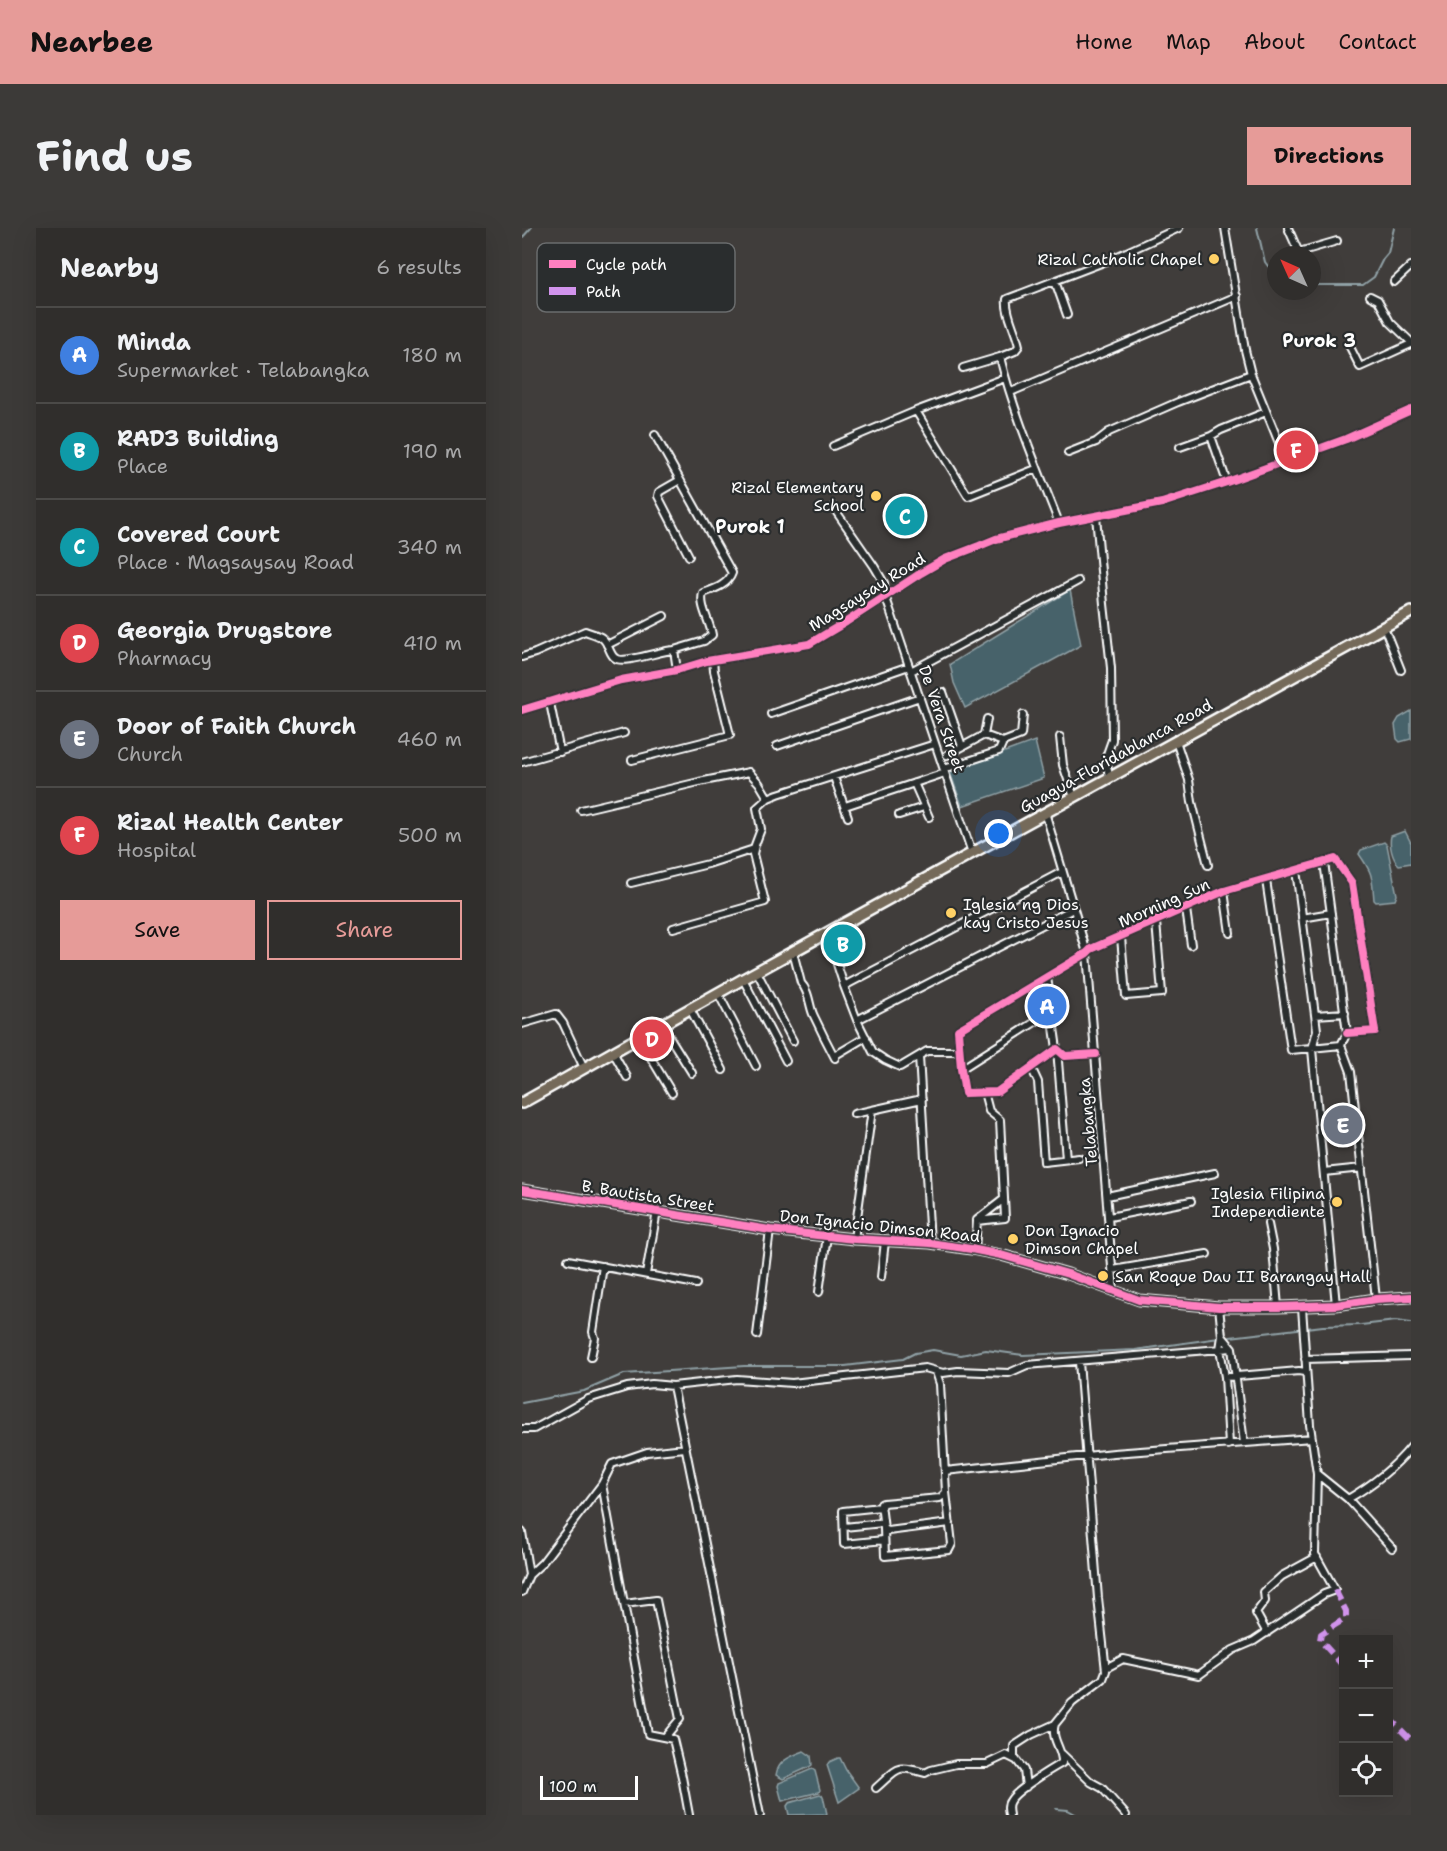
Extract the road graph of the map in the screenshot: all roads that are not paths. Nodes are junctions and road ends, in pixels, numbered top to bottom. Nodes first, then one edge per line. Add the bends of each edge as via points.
1 (1179, 228) edge
2 (1225, 228) edge
3 (1288, 228) edge
4 (1337, 241) dead end
5 (1296, 246) edge
6 (1321, 246) edge
7 (1411, 266) edge
8 (1055, 281) junction
9 (1394, 282) dead end
10 (1237, 296) junction
11 (1370, 296) dead end
12 (1067, 315) dead end
13 (1411, 343) edge
14 (1349, 345) dead end
15 (1000, 357) junction
16 (963, 368) dead end
17 (1251, 374) junction
18 (1005, 378) junction
19 (1011, 392) junction
20 (1411, 410) edge
21 (916, 411) junction
22 (1266, 412) junction
23 (655, 435) dead end
24 (1211, 436) junction
25 (833, 446) dead end
26 (1180, 447) dead end
27 (1068, 453) dead end
28 (1286, 460) junction
29 (1036, 468) junction
30 (680, 480) junction
31 (1227, 482) junction
32 (833, 507) dead end
33 (1096, 516) junction
34 (1059, 523) junction
35 (689, 556) dead end
36 (1078, 581) dead end
37 (885, 595) junction
38 (1411, 612) edge
39 (664, 616) dead end
40 (1384, 627) junction
41 (607, 645) junction
42 (674, 650) junction
43 (522, 657) edge
44 (713, 660) junction
45 (910, 668) junction
46 (677, 670) junction
47 (1401, 670) dead end
48 (943, 692) dead end
49 (920, 697) junction
50 (550, 703) junction
51 (522, 711) edge
52 (771, 714) dead end
53 (1023, 715) dead end
54 (987, 719) dead end
55 (624, 733) dead end
56 (984, 735) junction
57 (1060, 737) dead end
58 (1176, 741) junction
59 (1003, 742) junction
60 (935, 744) junction
61 (777, 746) dead end
62 (962, 746) junction
63 (560, 752) junction
64 (944, 756) junction
65 (632, 760) dead end
66 (522, 762) edge
67 (945, 771) junction
68 (834, 777) junction
69 (1109, 778) junction
70 (914, 783) junction
71 (1074, 797) junction
72 (768, 798) junction
73 (844, 806) junction
74 (924, 807) junction
75 (581, 810) dead end
76 (1045, 812) junction
77 (899, 815) dead end
78 (848, 817) dead end
79 (929, 817) dead end
80 (754, 849) junction
81 (972, 853) junction
82 (1324, 862) junction
83 (1208, 865) dead end
84 (1296, 870) junction
85 (1062, 872) junction
86 (1266, 880) junction
87 (631, 883) dead end
88 (1224, 891) junction
89 (1073, 909) junction
90 (1186, 909) junction
91 (1331, 913) junction
92 (1302, 918) junction
93 (1156, 922) junction
94 (673, 928) dead end
95 (827, 933) junction
96 (1230, 933) dead end
97 (1121, 937) junction
98 (1191, 945) dead end
99 (793, 952) junction
100 (1087, 953) junction
101 (757, 972) junction
102 (1047, 977) junction
103 (744, 979) junction
104 (844, 986) junction
105 (718, 993) junction
106 (690, 1009) junction
107 (1051, 1012) junction
108 (1345, 1013) junction
109 (1315, 1015) junction
110 (857, 1020) junction
111 (522, 1024) edge
112 (662, 1025) junction
113 (1347, 1033) junction
114 (866, 1037) junction
115 (639, 1038) junction
116 (793, 1041) dead end
117 (1341, 1045) junction
118 (1057, 1049) junction
119 (1312, 1049) junction
120 (959, 1051) junction
121 (613, 1052) junction
122 (1096, 1054) junction
123 (919, 1056) junction
124 (786, 1061) dead end
125 (756, 1066) dead end
126 (584, 1068) junction
127 (1032, 1069) junction
128 (723, 1070) dead end
129 (961, 1070) junction
130 (692, 1073) dead end
131 (627, 1077) dead end
132 (984, 1092) junction
133 (672, 1093) dead end
134 (922, 1099) junction
135 (522, 1103) edge
136 (873, 1110) junction
137 (854, 1114) dead end
138 (1080, 1158) dead end
139 (1066, 1160) junction
140 (1362, 1168) junction
141 (1324, 1172) junction
142 (1215, 1173) dead end
143 (522, 1190) edge
144 (1107, 1196) junction
145 (1004, 1198) junction
146 (1191, 1201) dead end
147 (657, 1211) junction
148 (1109, 1217) junction
149 (977, 1221) junction
150 (1268, 1224) dead end
151 (770, 1230) junction
152 (827, 1236) junction
153 (854, 1239) junction
154 (885, 1240) junction
155 (930, 1243) junction
156 (975, 1250) junction
157 (1207, 1254) dead end
158 (568, 1260) dead end
159 (603, 1266) junction
160 (1113, 1270) junction
161 (646, 1274) junction
162 (881, 1278) dead end
163 (696, 1284) dead end
164 (819, 1292) dead end
165 (1114, 1293) junction
166 (1411, 1297) edge
167 (1376, 1299) junction
168 (1336, 1305) junction
169 (1219, 1307) junction
170 (1278, 1307) junction
171 (1302, 1307) junction
172 (757, 1335) dead end
173 (1222, 1336) junction
174 (1220, 1348) junction
175 (1232, 1348) junction
176 (1411, 1356) edge
177 (591, 1357) dead end
178 (1305, 1359) junction
179 (1079, 1362) junction
180 (936, 1372) junction
181 (1305, 1372) junction
182 (1237, 1376) junction
183 (1225, 1377) junction
184 (673, 1386) junction
185 (522, 1429) edge
186 (1312, 1438) junction
187 (1244, 1443) junction
188 (1229, 1445) junction
189 (1411, 1447) edge
190 (685, 1448) junction
191 (1088, 1457) junction
192 (945, 1471) junction
193 (1317, 1474) junction
194 (602, 1484) junction
195 (946, 1492) junction
196 (1348, 1499) junction
197 (882, 1507) junction
198 (950, 1523) junction
199 (883, 1526) junction
200 (844, 1527) junction
201 (522, 1532) edge
202 (884, 1540) junction
203 (1392, 1548) dead end
204 (1317, 1557) junction
205 (529, 1575) junction
206 (522, 1592) edge
207 (624, 1604) junction
208 (1267, 1633) junction
209 (1106, 1668) junction
210 (1055, 1724) junction
211 (665, 1737) junction
212 (1060, 1752) junction
213 (1016, 1760) junction
214 (1026, 1787) junction
215 (876, 1788) dead end
216 (689, 1815) edge
217 (760, 1815) edge
218 (1009, 1815) edge
219 (1126, 1815) edge

1 - 8 street
2 - 10 street
3 - 5 street
4 - 6 street
7 - 9 street
8 - 12 street
8 - 15 street via 1007,299 1019,346
10 - 17 street
10 - 19 street
11 - 13 street via 1378,300 1390,322
13 - 14 street via 1360,367
15 - 16 street
15 - 18 street
17 - 22 street
17 - 27 street via 1178,402
18 - 19 street
18 - 21 street
19 - 29 street
20 - 28 street, Magsaysay Road
21 - 25 street
21 - 29 street via 968,496
22 - 24 street
22 - 28 street
23 - 30 street
24 - 26 street
24 - 31 street
28 - 31 street, Magsaysay Road
29 - 34 street
30 - 35 street via 658,496
30 - 42 street via 732,573 722,585 701,596 712,635
31 - 33 street, Magsaysay Road via 1162,503
32 - 37 street, De Vera Street via 874,566
33 - 34 street, Magsaysay Road
33 - 69 street via 1111,668
34 - 37 street, Magsaysay Road via 996,539 945,559
36 - 45 street
37 - 44 street, Magsaysay Road via 809,644
37 - 45 street, De Vera Street
38 - 40 main road, Guagua-Floridablanca Road
39 - 41 street
40 - 47 street
40 - 58 main road, Guagua-Floridablanca Road
41 - 42 street via 617,660
41 - 43 street via 602,638 585,631
42 - 46 street
44 - 46 street, Magsaysay Road
44 - 65 street via 730,735
45 - 49 street, De Vera Street
45 - 52 street
46 - 50 street, Magsaysay Road via 621,680
48 - 62 street
49 - 60 street, De Vera Street
49 - 61 street
50 - 51 street, Magsaysay Road
50 - 63 street
53 - 59 street via 1021,735
54 - 56 street
55 - 63 street
56 - 59 street
56 - 62 street
57 - 71 street via 1063,765
58 - 69 main road, Guagua-Floridablanca Road
58 - 83 street
59 - 67 street via 999,751
60 - 64 street, De Vera Street
60 - 68 street
62 - 64 street
63 - 66 street
64 - 67 street, De Vera Street
67 - 70 street
67 - 81 street, De Vera Street
68 - 72 street
68 - 73 street
69 - 71 main road, Guagua-Floridablanca Road
70 - 73 street
70 - 74 street
71 - 76 main road, Guagua-Floridablanca Road
72 - 75 street via 749,772
72 - 80 street via 757,808 762,829
73 - 78 street
74 - 77 street
74 - 79 street
76 - 81 main road, Guagua-Floridablanca Road
76 - 85 street, Telabangka
80 - 87 street
80 - 94 street via 765,902
81 - 95 main road, Guagua-Floridablanca Road
82 - 84 street, Morning Sun
82 - 91 street
82 - 113 street via 1335,859 1352,883 1375,1031
84 - 86 street, Morning Sun
84 - 92 street
85 - 89 street, Telabangka
85 - 104 street
86 - 88 street, Morning Sun
86 - 119 street via 1291,1050
88 - 90 street, Morning Sun
88 - 96 street
89 - 100 street, Telabangka
89 - 110 street
90 - 93 street, Morning Sun
90 - 98 street
91 - 92 street
91 - 108 street
92 - 109 street
93 - 97 street, Morning Sun
93 - 97 street via 1162,993 1126,996
95 - 99 main road, Guagua-Floridablanca Road
95 - 104 street
97 - 100 street, Morning Sun
99 - 101 main road, Guagua-Floridablanca Road
99 - 114 street via 812,1012 834,1057
100 - 102 street, Morning Sun
100 - 122 street, Telabangka
101 - 103 main road, Guagua-Floridablanca Road
101 - 116 street
102 - 107 street
102 - 120 street, Morning Sun via 958,1030
103 - 105 main road, Guagua-Floridablanca Road
103 - 124 street
104 - 110 street
105 - 106 main road, Guagua-Floridablanca Road
105 - 125 street
106 - 112 main road, Guagua-Floridablanca Road
106 - 128 street
107 - 118 street
107 - 129 street
108 - 109 street
108 - 113 street
109 - 119 street via 1317,1030
110 - 114 street
111 - 126 street via 556,1014
112 - 115 main road, Guagua-Floridablanca Road
112 - 130 street
113 - 117 street
114 - 123 street via 873,1052 895,1066
115 - 121 main road, Guagua-Floridablanca Road
115 - 133 street
117 - 119 street
117 - 140 street via 1351,1072
118 - 122 street via 1065,1056
118 - 127 street
118 - 139 street
119 - 141 street
120 - 123 street via 927,1051
120 - 129 street
121 - 126 main road, Guagua-Floridablanca Road
121 - 131 street
122 - 144 street, Telabangka
123 - 134 street
126 - 135 main road, Guagua-Floridablanca Road
127 - 132 street via 997,1092
127 - 139 street via 1038,1082 1044,1162
129 - 132 street via 965,1093
132 - 145 street via 989,1111 1000,1120
134 - 136 street
134 - 155 street
136 - 137 street
136 - 153 street
138 - 139 street
140 - 141 street
140 - 167 street
141 - 168 street
142 - 144 street
143 - 147 street, B. Bautista Street
144 - 148 street, Telabangka
145 - 149 street
145 - 149 street via 1005,1218
146 - 148 street
147 - 151 street, B. Bautista Street
147 - 161 street
148 - 160 street, Telabangka
149 - 156 street
150 - 170 street
151 - 152 street, Don Ignacio Dimson Road
151 - 172 street
152 - 153 street, Don Ignacio Dimson Road
152 - 164 street
153 - 154 street, Don Ignacio Dimson Road
154 - 155 street, Don Ignacio Dimson Road
154 - 162 street
155 - 156 street, Don Ignacio Dimson Road
156 - 165 street, Don Ignacio Dimson Road via 1068,1274
157 - 160 street
158 - 159 street
159 - 161 street
159 - 177 street
160 - 165 street, Telabangka
161 - 163 street
165 - 169 street, Don Ignacio Dimson Road via 1139,1300
166 - 167 street, Don Ignacio Dimson Road
167 - 168 street, Don Ignacio Dimson Road
168 - 171 street, Don Ignacio Dimson Road
169 - 170 street, Don Ignacio Dimson Road
169 - 173 street
170 - 171 street, Don Ignacio Dimson Road
171 - 178 street
173 - 174 street
173 - 175 street
174 - 175 street
174 - 179 street
174 - 183 street
175 - 182 street
176 - 178 street
178 - 181 street
179 - 180 street via 1027,1365 1009,1373
179 - 191 street
180 - 184 street via 925,1368 792,1383 737,1379
180 - 192 street
181 - 182 street
181 - 186 street
182 - 183 street
182 - 187 street
183 - 188 street
184 - 185 street via 627,1386 588,1399 534,1429
184 - 190 street
186 - 187 street
186 - 193 street
187 - 188 street
188 - 191 street
189 - 196 street via 1371,1486
190 - 194 street via 647,1452 612,1464
190 - 217 street
191 - 192 street
191 - 209 street
192 - 195 street
193 - 196 street
193 - 204 street
194 - 205 street
194 - 207 street
195 - 197 street via 940,1498 883,1503
195 - 198 street
196 - 203 street
197 - 199 street
197 - 200 street via 843,1510
198 - 199 street via 888,1531
198 - 202 street via 951,1544 945,1551 885,1556
199 - 200 street
199 - 202 street
200 - 202 street via 844,1544
201 - 205 street
204 - 208 street via 1281,1576 1264,1592 1265,1601 1256,1613
204 - 208 street via 1335,1590
205 - 206 street
207 - 211 street via 648,1734
207 - 211 street via 656,1600 680,1719
208 - 209 street via 1233,1650 1199,1675 1123,1659
209 - 210 street via 1103,1679 1072,1703
210 - 212 street via 1053,1735
210 - 213 street via 1014,1746
211 - 216 street via 673,1739
212 - 214 street via 1062,1763
212 - 219 street
213 - 214 street via 1024,1770
213 - 215 street via 1006,1755 987,1764 956,1764 926,1773 899,1768
214 - 218 street via 1010,1800

